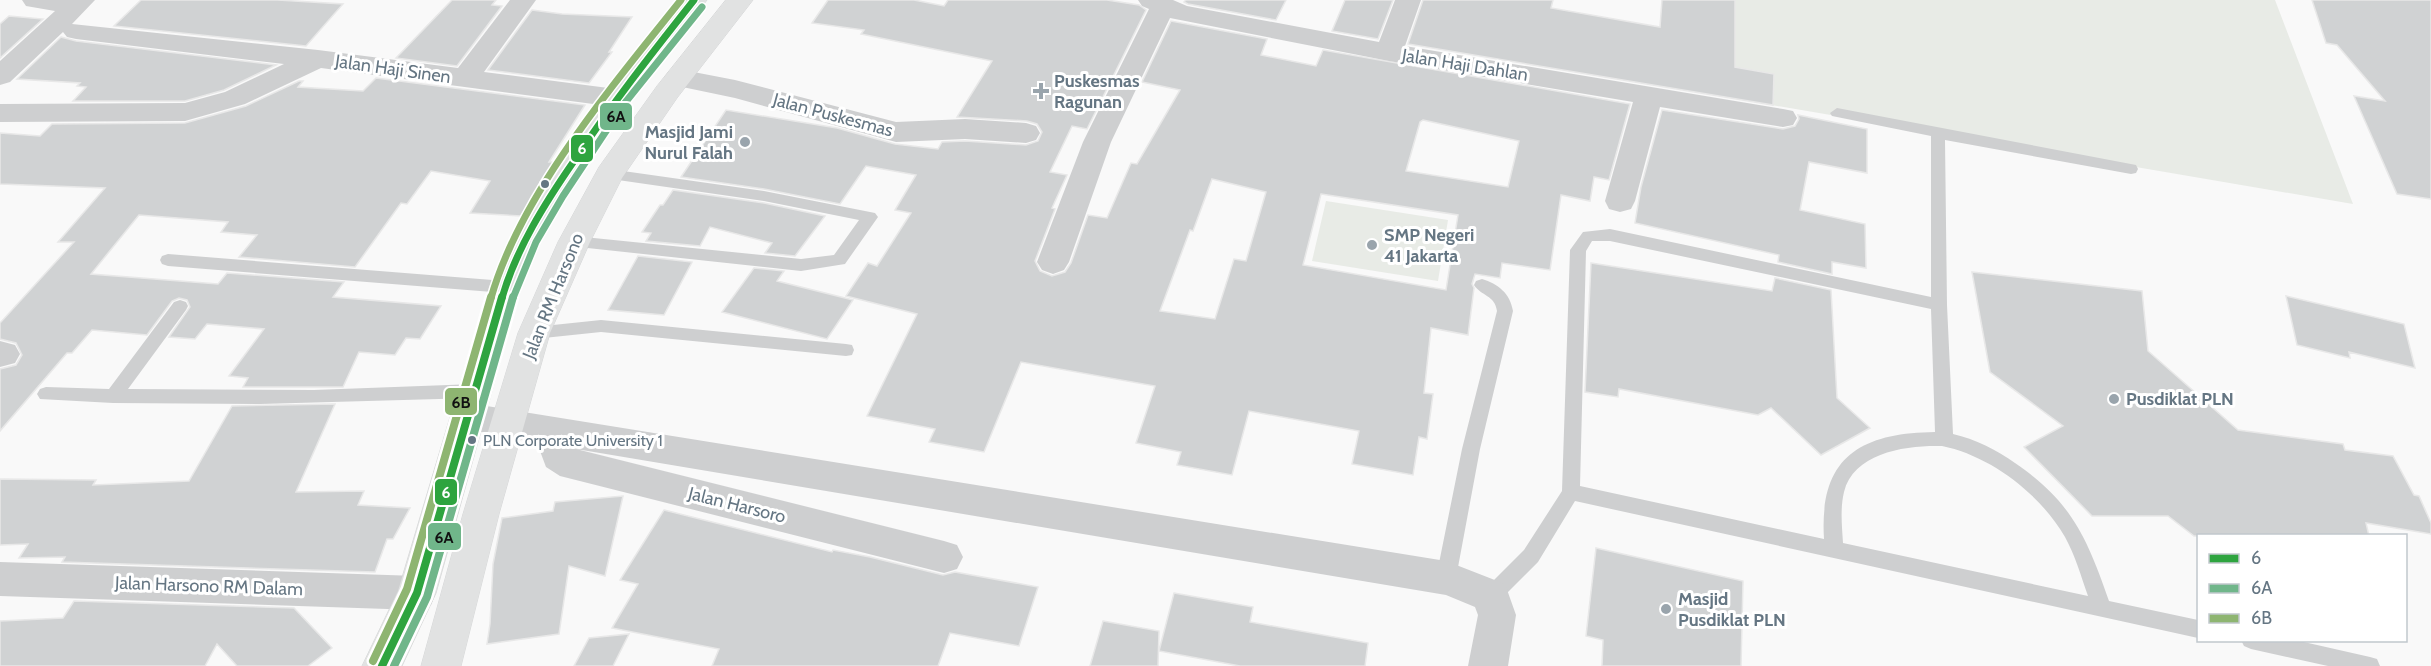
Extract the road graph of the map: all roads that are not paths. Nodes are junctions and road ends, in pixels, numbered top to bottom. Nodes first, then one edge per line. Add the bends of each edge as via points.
1 (35, 0) edge
2 (523, 0) edge
3 (694, 0) edge
4 (740, 0) edge
5 (1408, 0) edge
6 (1157, 3) edge
7 (78, 12) edge
8 (1389, 52) junction
9 (318, 59) junction
10 (0, 76) edge
11 (678, 78) junction
12 (464, 79) junction
13 (1649, 95) junction
14 (616, 98) junction
15 (0, 113) edge
16 (1837, 113) dead end
17 (1783, 118) dead end
18 (1026, 133) dead end
19 (1938, 134) junction
20 (2131, 169) dead end
21 (609, 174) junction
22 (1620, 201) dead end
23 (574, 242) junction
24 (168, 260) dead end
25 (1053, 262) dead end
26 (1482, 285) dead end
27 (505, 287) junction
28 (1940, 305) junction
29 (180, 306) dead end
30 (534, 333) junction
31 (846, 350) dead end
32 (46, 394) dead end
33 (113, 396) junction
34 (471, 404) junction
35 (507, 423) junction
36 (550, 430) junction
37 (1944, 439) junction
38 (1571, 492) junction
39 (1834, 549) junction
40 (944, 557) dead end
41 (1446, 578) junction
42 (0, 579) edge
43 (417, 594) junction
44 (1491, 596) junction
45 (2102, 608) junction
46 (2197, 629) edge
47 (2260, 642) edge
48 (382, 666) edge
49 (441, 666) edge
50 (1488, 666) edge
51 (2370, 666) edge

1 - 7 street
2 - 12 street
3 - 14 main road
4 - 11 main road, Jalan RM Harsono
5 - 8 street
6 - 8 street, Jalan Haji Dahlan via 1180,13
6 - 25 street via 1097,142
7 - 9 street via 290,57
7 - 10 street
8 - 13 street, Jalan Haji Dahlan
9 - 12 street, Jalan Haji Sinen
9 - 15 street, Jalan Haji Sinen via 235,98 185,112
11 - 18 street, Jalan Puskesmas via 735,89 896,132 965,129
11 - 21 main road, Jalan RM Harsono
12 - 14 street, Jalan Haji Sinen
13 - 17 street, Jalan Haji Dahlan
13 - 22 street
14 - 27 main road via 554,190
16 - 19 lane
19 - 20 lane
19 - 28 lane
21 - 23 main road, Jalan RM Harsono
21 - 23 lane via 764,196 870,217 839,260 801,265
23 - 30 main road, Jalan RM Harsono
24 - 27 lane
26 - 41 lane via 1497,292 1505,311 1471,449
27 - 34 main road
28 - 37 lane
28 - 38 lane via 1610,235 1588,236 1578,250
29 - 33 lane
30 - 31 lane via 601,326
30 - 35 main road, Jalan RM Harsono
32 - 33 lane
33 - 34 lane via 360,396
34 - 35 street
34 - 43 main road
35 - 36 street
35 - 49 main road, Jalan RM Harsono
36 - 40 street, Jalan Harsoro via 559,457 573,465
36 - 41 street
37 - 39 lane via 1900,441 1870,450 1843,473 1832,503
37 - 45 lane via 1985,454 2018,473 2055,508 2078,540
38 - 39 lane
38 - 44 lane via 1531,556
39 - 45 lane
41 - 44 street
42 - 43 street, Jalan Harsono RM Dalam
43 - 48 main road
44 - 50 street via 1497,615
45 - 46 lane
47 - 51 lane

